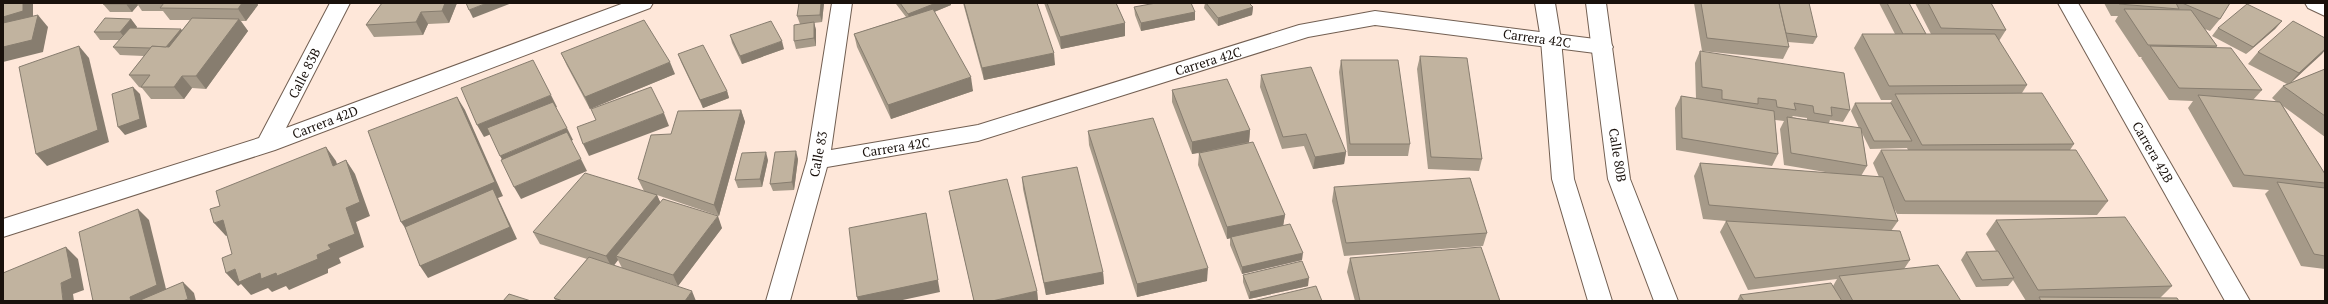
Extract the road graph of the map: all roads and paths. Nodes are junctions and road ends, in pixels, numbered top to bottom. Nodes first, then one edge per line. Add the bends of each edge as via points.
1 (340, 3) edge
2 (643, 3) edge
3 (842, 3) edge
4 (1545, 3) edge
5 (1596, 3) edge
6 (2068, 3) edge
7 (2315, 3) edge
8 (2325, 9) edge
9 (1551, 40) junction
10 (1603, 47) junction
11 (267, 144) junction
12 (818, 160) junction
13 (3, 228) edge
14 (778, 301) edge
15 (1600, 301) edge
16 (1666, 301) edge
17 (2238, 301) edge

1 - 11 street, Calle 83B
2 - 11 street, Carrera 42D
3 - 12 street, Calle 83
4 - 9 street
5 - 10 street, Calle 80B
6 - 17 street, Carrera 42B
7 - 8 street
9 - 10 street, Carrera 42C
9 - 12 street, Carrera 42C via 1376,18 1306,30 978,133
9 - 15 street via 1563,178
10 - 16 street, Calle 80B via 1620,179
11 - 13 street, Carrera 42D
12 - 14 street, Calle 83

